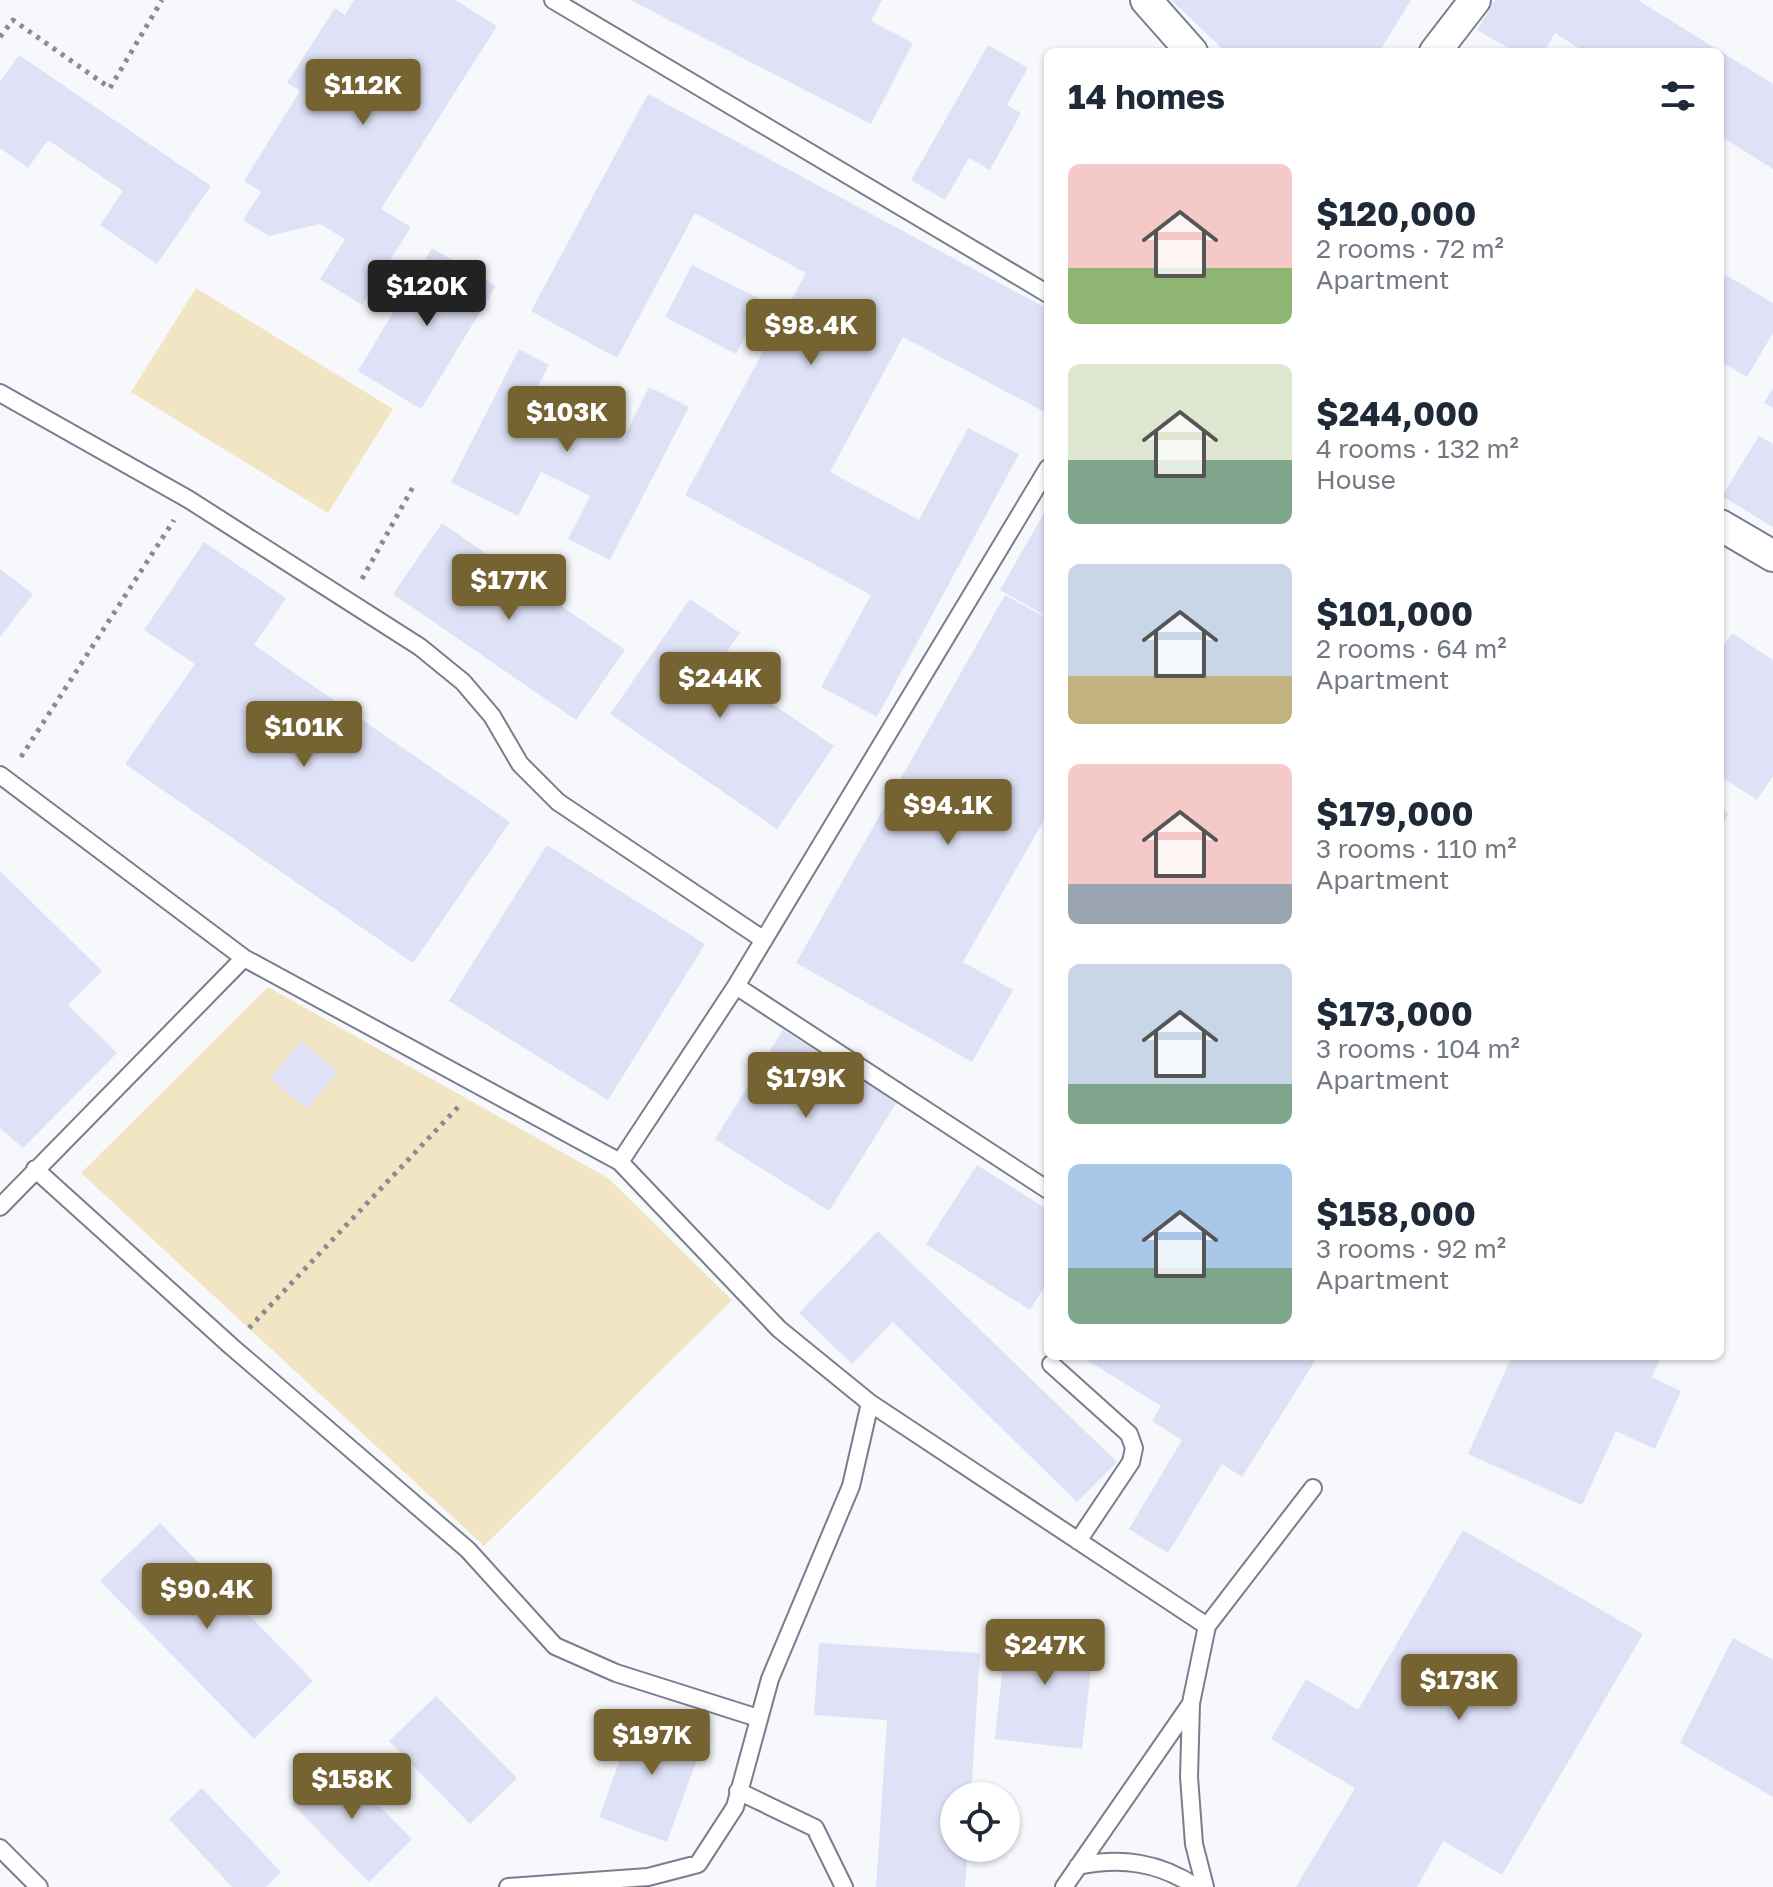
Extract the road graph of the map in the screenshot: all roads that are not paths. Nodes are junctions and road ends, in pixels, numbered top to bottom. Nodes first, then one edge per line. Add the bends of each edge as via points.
1 (553, 0) edge
2 (1146, 0) edge
3 (1475, 0) edge
4 (1188, 48) edge
5 (1438, 48) edge
6 (1044, 292) edge
7 (0, 393) edge
8 (1044, 475) edge
9 (1724, 536) edge
10 (1773, 556) edge
11 (3, 777) edge
12 (764, 940) junction
13 (244, 958) junction
14 (736, 986) junction
15 (620, 1162) junction
16 (35, 1169) junction
17 (1044, 1187) edge
18 (0, 1207) edge
19 (1051, 1364) dead end
20 (870, 1403) junction
21 (1313, 1488) dead end
22 (1078, 1541) junction
23 (1207, 1626) junction
24 (1191, 1703) junction
25 (758, 1718) junction
26 (738, 1791) junction
27 (0, 1848) edge
28 (1078, 1866) junction
29 (39, 1887) edge
30 (508, 1887) edge
31 (844, 1887) edge
32 (1064, 1887) edge
33 (1196, 1887) edge
34 (1205, 1887) edge

1 - 6 lane
2 - 4 street
3 - 5 street
7 - 12 lane via 188,499 420,647 463,682 492,716 520,764 558,802
8 - 12 lane
9 - 10 street
11 - 13 lane
12 - 14 lane
13 - 15 lane
13 - 16 lane
14 - 15 lane
14 - 17 lane
15 - 20 lane via 779,1329
16 - 18 lane
16 - 25 lane via 468,1550 555,1646 616,1673
19 - 22 lane via 1129,1434 1134,1448 1131,1462
20 - 22 lane
20 - 25 lane via 851,1486
21 - 23 lane
22 - 23 lane
23 - 24 lane
24 - 28 lane
24 - 34 lane via 1194,1844
25 - 26 lane
26 - 30 lane via 735,1807 698,1864 648,1877
26 - 31 lane via 815,1828
27 - 29 lane
28 - 32 lane
28 - 33 lane via 1126,1860 1173,1873

